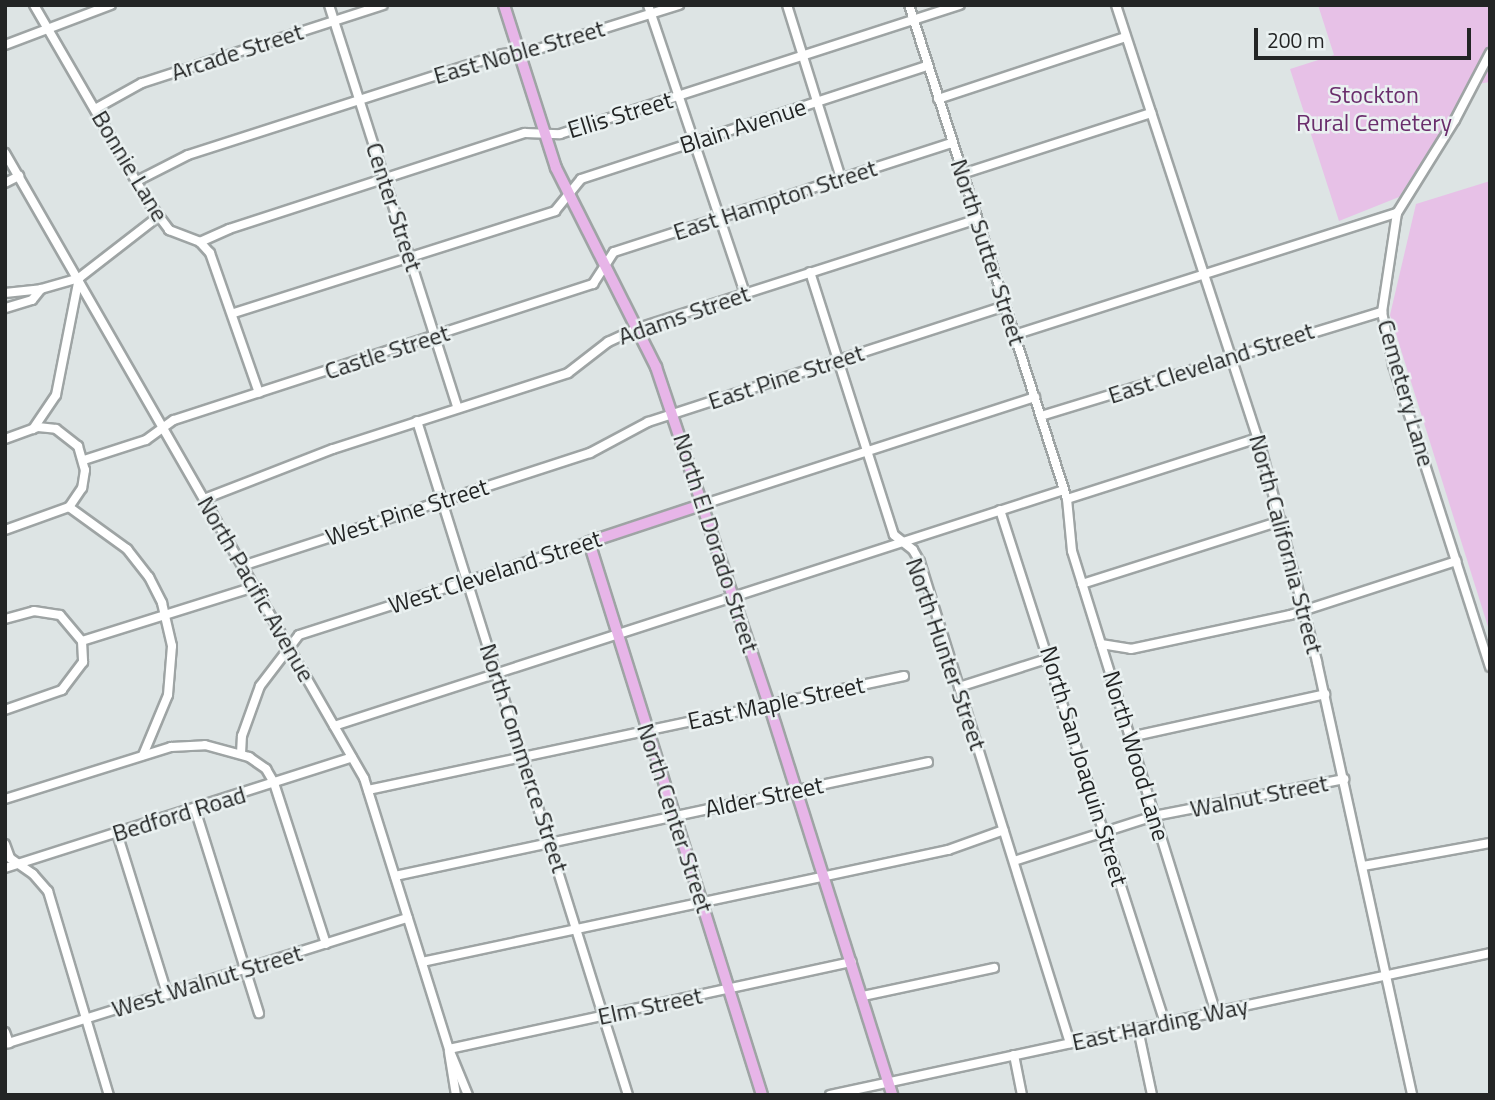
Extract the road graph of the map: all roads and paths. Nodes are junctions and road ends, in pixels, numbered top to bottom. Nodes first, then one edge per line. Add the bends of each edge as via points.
1 (34, 5) edge
2 (110, 5) edge
3 (329, 5) edge
4 (383, 5) edge
5 (504, 5) edge
6 (679, 5) edge
7 (787, 5) edge
8 (909, 5) edge
9 (960, 5) edge
10 (1116, 5) edge
11 (649, 10) edge
12 (334, 21) junction
13 (914, 21) junction
14 (47, 26) junction
15 (1126, 37) junction
16 (5, 45) edge
17 (519, 53) junction
18 (1490, 53) edge
19 (803, 57) junction
20 (927, 66) junction
21 (677, 97) junction
22 (359, 99) junction
23 (938, 99) junction
24 (817, 102) junction
25 (95, 108) junction
26 (1151, 113) junction
27 (543, 133) junction
28 (691, 142) junction
29 (952, 143) junction
30 (5, 153) edge
31 (962, 174) junction
32 (19, 176) junction
33 (385, 178) junction
34 (841, 178) junction
35 (137, 181) junction
36 (5, 183) edge
37 (568, 196) junction
38 (1397, 213) junction
39 (159, 216) junction
40 (716, 219) junction
41 (977, 219) junction
42 (200, 242) junction
43 (411, 258) junction
44 (605, 268) junction
45 (810, 272) junction
46 (1206, 274) junction
47 (79, 278) junction
48 (41, 289) junction
49 (5, 293) edge
50 (745, 293) junction
51 (1005, 306) junction
52 (5, 308) edge
53 (1382, 312) junction
54 (234, 313) junction
55 (638, 328) junction
56 (1014, 335) junction
57 (436, 336) junction
58 (1232, 356) junction
59 (838, 361) junction
60 (259, 393) junction
61 (1035, 397) junction
62 (458, 408) junction
63 (673, 414) junction
64 (1041, 416) junction
65 (417, 421) junction
66 (163, 428) junction
67 (33, 429) junction
68 (1258, 438) junction
69 (5, 439) edge
70 (867, 452) junction
71 (572, 459) joint
72 (84, 460) junction
73 (1065, 494) junction
74 (204, 499) junction
75 (441, 501) junction
76 (704, 504) junction
77 (69, 506) junction
78 (1000, 510) junction
79 (1281, 521) junction
80 (5, 530) edge
81 (589, 542) junction
82 (903, 542) junction
83 (1456, 561) junction
84 (242, 566) junction
85 (468, 581) junction
86 (1082, 584) junction
87 (254, 587) junction
88 (733, 595) junction
89 (1304, 611) junction
90 (165, 614) junction
91 (5, 620) edge
92 (617, 634) junction
93 (82, 641) junction
94 (1101, 643) junction
95 (289, 645) junction
96 (1050, 657) junction
97 (1490, 667) edge
98 (497, 672) junction
99 (904, 676) dead end
100 (959, 687) junction
101 (1325, 694) junction
102 (769, 704) junction
103 (5, 710) edge
104 (334, 726) junction
105 (647, 730) junction
106 (1130, 737) junction
107 (241, 754) junction
108 (143, 755) junction
109 (352, 757) junction
110 (523, 757) junction
111 (928, 762) dead end
112 (1344, 779) junction
113 (274, 783) junction
114 (368, 790) junction
115 (796, 790) junction
116 (5, 799) edge
117 (195, 809) junction
118 (1154, 816) junction
119 (674, 817) junction
120 (1004, 830) junction
121 (1105, 831) junction
122 (117, 834) junction
123 (1490, 843) edge
124 (5, 844) edge
125 (550, 844) junction
126 (1014, 861) junction
127 (19, 865) junction
128 (1363, 866) junction
129 (5, 868) edge
130 (395, 876) junction
131 (824, 877) junction
132 (702, 903) junction
133 (408, 918) junction
134 (578, 930) junction
135 (326, 944) junction
136 (1490, 953) edge
137 (422, 962) junction
138 (852, 962) junction
139 (994, 968) dead end
140 (246, 969) junction
141 (1386, 975) junction
142 (729, 989) junction
143 (167, 993) junction
144 (863, 996) junction
145 (1216, 1012) junction
146 (259, 1013) dead end
147 (605, 1016) junction
148 (88, 1018) junction
149 (1165, 1023) junction
150 (1138, 1029) junction
151 (5, 1032) edge
152 (7, 1043) edge
153 (1070, 1043) junction
154 (449, 1049) junction
155 (1014, 1055) junction
156 (890, 1082) junction
157 (109, 1095) edge
158 (456, 1095) edge
159 (468, 1095) edge
160 (628, 1095) edge
161 (762, 1095) edge
162 (830, 1095) edge
163 (892, 1095) edge
164 (1022, 1095) edge
165 (1152, 1095) edge
166 (1412, 1095) edge

1 - 14 street, Bonnie Lane
2 - 14 street
3 - 12 street, Center Street
4 - 12 street, Arcade Street
5 - 17 main road, North El Dorado Street
6 - 11 street, East Noble Street
7 - 19 street
8 - 13 street, North Sutter Street
9 - 13 street, Ellis Street
10 - 15 street, North California Street
11 - 17 street, East Noble Street
11 - 21 street
12 - 22 street, Center Street
12 - 25 street, Arcade Street via 142,83
13 - 19 street, Ellis Street
13 - 20 street, North Sutter Street
14 - 16 street
14 - 25 street, Bonnie Lane
15 - 23 street
15 - 26 street, North California Street
17 - 22 street, East Noble Street
17 - 27 main road, North El Dorado Street
18 - 38 street, Cemetery Lane
19 - 21 street, Ellis Street
19 - 24 street
20 - 23 street, North Sutter Street
20 - 24 street, Blain Avenue
21 - 27 street, Ellis Street via 560,134
21 - 28 street
22 - 33 street, Center Street
22 - 35 street, East Noble Street via 177,159
23 - 29 street, North Sutter Street
24 - 28 street, Blain Avenue
24 - 34 street
25 - 35 street, Bonnie Lane
26 - 31 street
26 - 46 street, North California Street
27 - 33 street, Ellis Street via 525,133
27 - 37 main road, North El Dorado Street
28 - 37 street, Blain Avenue via 580,179
28 - 40 street
29 - 31 street, North Sutter Street
29 - 34 street, East Hampton Street
30 - 32 street, North Pacific Avenue
31 - 41 street, North Sutter Street
32 - 36 street
32 - 47 street, North Pacific Avenue
33 - 42 street, Ellis Street
33 - 43 street, Center Street
34 - 40 street, East Hampton Street
35 - 39 street, Bonnie Lane
37 - 43 street, Blain Avenue via 555,211
37 - 44 main road, North El Dorado Street
38 - 46 street
38 - 53 street, Cemetery Lane
39 - 42 street, Bonnie Lane via 169,230
39 - 47 street
40 - 44 street, East Hampton Street via 614,253
40 - 50 street
41 - 45 street, Adams Street
41 - 51 street, North Sutter Street
42 - 54 street via 218,269
43 - 54 street, Blain Avenue
43 - 57 street, Center Street
44 - 55 main road, North El Dorado Street
44 - 57 street, Castle Street via 593,284
45 - 50 street, Adams Street
45 - 59 street, North Hunter Street
46 - 56 street
46 - 58 street, North California Street
47 - 48 street
47 - 66 street, North Pacific Avenue
47 - 67 street via 56,395
48 - 49 street
48 - 52 street via 32,300
50 - 55 street, Adams Street
51 - 56 street, North Sutter Street
51 - 59 street, East Pine Street
53 - 58 street, East Cleveland Street
53 - 83 street, Cemetery Lane via 1393,365
54 - 60 street
55 - 62 street, Adams Street via 608,342 568,373
55 - 63 main road, North El Dorado Street
56 - 61 street, North Sutter Street
57 - 60 street, Castle Street
57 - 62 street, Center Street
58 - 64 street, East Cleveland Street
58 - 68 street, North California Street
59 - 63 street, East Pine Street
59 - 70 street, North Hunter Street
60 - 66 street, Castle Street via 174,420
61 - 64 street, North Sutter Street
61 - 70 street
62 - 65 street, Adams Street
63 - 71 street, East Pine Street
63 - 76 main road, North El Dorado Street
64 - 73 street, North Sutter Street
65 - 74 street, Adams Street
65 - 75 street, North Commerce Street
66 - 72 street, Castle Street via 146,440
66 - 74 street, North Pacific Avenue
67 - 69 street
67 - 72 street via 64,434
68 - 73 street
68 - 79 street, North California Street
70 - 76 street
70 - 82 street, North Hunter Street via 894,535
71 - 75 street, West Pine Street
72 - 77 street via 83,484
73 - 78 street
73 - 86 street, North Wood Lane via 1072,551
74 - 84 street, North Pacific Avenue
75 - 84 street, West Pine Street
75 - 85 street, North Commerce Street
76 - 81 main road, West Cleveland Street
76 - 88 main road, North El Dorado Street
77 - 80 street
77 - 90 street via 136,559
78 - 82 street
78 - 96 street, North San Joaquin Street
79 - 86 street
79 - 89 street, North California Street
81 - 85 street, West Cleveland Street
81 - 92 main road, North Center Street
82 - 88 street
82 - 100 street, North Hunter Street via 920,562
83 - 89 street
83 - 97 street, Cemetery Lane
84 - 87 street, North Pacific Avenue
85 - 95 street, West Cleveland Street via 299,635
85 - 98 street, North Commerce Street
86 - 94 street, North Wood Lane
87 - 90 street
87 - 95 street, North Pacific Avenue
88 - 92 street
88 - 102 main road, North El Dorado Street
89 - 94 street via 1131,649
89 - 101 street, North California Street
90 - 93 street
90 - 108 street via 172,646 168,695
91 - 93 street via 34,611 54,612 68,620
92 - 98 street
92 - 105 main road, North Center Street
93 - 103 street via 83,662 65,688
94 - 106 street, North Wood Lane
95 - 104 street, North Pacific Avenue
95 - 107 street via 260,686 242,736
96 - 100 street
96 - 121 street, North San Joaquin Street
98 - 104 street
98 - 110 street, North Commerce Street
99 - 102 street, East Maple Street
100 - 120 street, North Hunter Street
101 - 106 street
101 - 112 street, North California Street
102 - 105 street, East Maple Street
102 - 115 main road, North El Dorado Street
104 - 109 street, North Pacific Avenue
105 - 110 street, East Maple Street
105 - 119 main road, North Center Street
106 - 118 street, North Wood Lane
107 - 108 street via 192,745
107 - 113 street via 266,769
108 - 116 street
109 - 113 street, Bedford Road
109 - 114 street, North Pacific Avenue
110 - 114 street, East Maple Street
110 - 125 street, North Commerce Street
111 - 115 street, Alder Street
112 - 118 street, Walnut Street
112 - 128 street, North California Street
113 - 117 street, Bedford Road
113 - 135 street
114 - 130 street, North Pacific Avenue
115 - 119 street, Alder Street
115 - 131 main road, North El Dorado Street
117 - 122 street, Bedford Road
117 - 140 street
118 - 121 street, Walnut Street
118 - 145 street, North Wood Lane
119 - 125 street, Alder Street
119 - 132 main road, North Center Street
120 - 126 street, North Hunter Street
120 - 131 street via 948,850
121 - 126 street, Walnut Street
121 - 149 street, North San Joaquin Street
122 - 127 street, Bedford Road
122 - 143 street
123 - 128 street
124 - 127 street via 10,858
125 - 130 street, Alder Street
125 - 134 street, North Commerce Street
126 - 153 street, North Hunter Street
127 - 129 street, Bedford Road
127 - 148 street via 48,891
128 - 141 street, North California Street
130 - 133 street, North Pacific Avenue
131 - 132 street
131 - 138 main road, North El Dorado Street
132 - 134 street
132 - 142 main road, North Center Street
133 - 135 street, West Walnut Street
133 - 137 street, North Pacific Avenue
134 - 137 street
134 - 147 street, North Commerce Street
135 - 140 street, West Walnut Street
136 - 141 street, East Harding Way
137 - 154 street, North Pacific Avenue
138 - 142 street, Elm Street
138 - 144 main road, North El Dorado Street
139 - 144 street
140 - 143 street, West Walnut Street
140 - 146 street
141 - 145 street, East Harding Way
141 - 166 street, North California Street
142 - 147 street, Elm Street
142 - 161 main road, North Center Street
143 - 148 street, West Walnut Street
144 - 156 main road, North El Dorado Street
145 - 149 street, East Harding Way
147 - 154 street, Elm Street
147 - 160 street, North Commerce Street
148 - 152 street, West Walnut Street
148 - 157 street
149 - 150 street, East Harding Way
150 - 153 street, East Harding Way
150 - 165 street
151 - 152 street
153 - 155 street, East Harding Way
154 - 158 street, North Pacific Avenue
154 - 159 street, North Pacific Avenue
155 - 156 street, East Harding Way
155 - 164 street
156 - 162 street, East Harding Way
156 - 163 main road, North El Dorado Street

